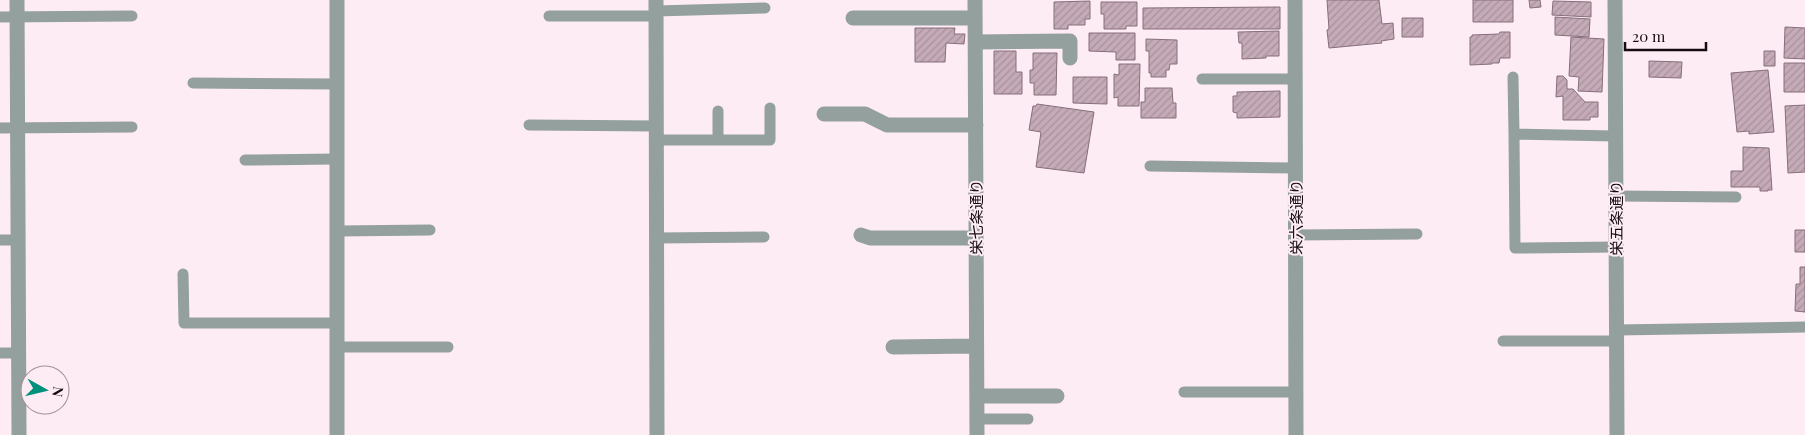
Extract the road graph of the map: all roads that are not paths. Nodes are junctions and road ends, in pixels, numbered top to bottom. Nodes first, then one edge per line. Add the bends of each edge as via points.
1 (17, 0) edge
2 (337, 0) edge
3 (975, 0) edge
4 (1295, 0) edge
5 (1615, 0) edge
6 (765, 8) dead end
7 (656, 9) edge
8 (132, 16) dead end
9 (549, 16) dead end
10 (0, 17) edge
11 (17, 17) junction
12 (853, 18) dead end
13 (975, 18) junction
14 (976, 42) junction
15 (1070, 58) dead end
16 (1513, 77) dead end
17 (1202, 79) dead end
18 (1295, 79) junction
19 (193, 83) dead end
20 (337, 84) junction
21 (770, 108) dead end
22 (718, 111) dead end
23 (824, 114) dead end
24 (529, 125) dead end
25 (976, 125) junction
26 (132, 127) dead end
27 (0, 128) edge
28 (18, 129) junction
29 (657, 133) junction
30 (1514, 134) junction
31 (1615, 136) junction
32 (718, 140) junction
33 (337, 159) junction
34 (245, 160) dead end
35 (1150, 166) dead end
36 (1296, 168) junction
37 (1615, 196) junction
38 (1736, 196) dead end
39 (430, 230) dead end
40 (338, 231) junction
41 (860, 234) dead end
42 (1417, 234) dead end
43 (1296, 235) junction
44 (764, 237) dead end
45 (657, 238) junction
46 (976, 238) junction
47 (0, 240) edge
48 (18, 240) junction
49 (1616, 247) junction
50 (184, 274) dead end
51 (337, 323) junction
52 (1805, 327) edge
53 (1616, 335) junction
54 (1503, 341) dead end
55 (976, 346) junction
56 (337, 347) junction
57 (448, 347) dead end
58 (893, 347) dead end
59 (0, 352) edge
60 (18, 353) junction
61 (1184, 392) dead end
62 (1296, 392) junction
63 (977, 396) junction
64 (1057, 396) dead end
65 (977, 419) junction
66 (1028, 419) dead end
67 (19, 435) edge
68 (337, 435) edge
69 (657, 435) edge
70 (977, 435) edge
71 (1296, 435) edge
72 (1617, 435) edge

1 - 11 street
2 - 20 street
3 - 13 street, 栄七条通り
4 - 18 street, 栄六条通り
5 - 31 street, 栄五条通り
6 - 7 lane
7 - 9 lane
7 - 29 street
8 - 11 lane
10 - 11 lane
11 - 28 street
12 - 13 street
13 - 14 street, 栄七条通り
14 - 15 street via 1070,41
14 - 25 street, 栄七条通り
16 - 30 lane
17 - 18 lane
18 - 36 street, 栄六条通り
19 - 20 lane
20 - 33 street
21 - 32 lane via 770,140
22 - 32 lane
23 - 25 street via 865,114 886,125
24 - 29 lane
25 - 46 street, 栄七条通り
26 - 28 lane
27 - 28 lane
28 - 48 street
29 - 32 lane
29 - 45 street
30 - 31 lane
30 - 49 lane via 1515,248
31 - 37 street, 栄五条通り
33 - 34 lane
33 - 40 street
35 - 36 lane
36 - 43 street, 栄六条通り
37 - 38 lane
37 - 49 street, 栄五条通り
39 - 40 lane
40 - 51 street
41 - 46 street via 870,238
42 - 43 lane
43 - 62 street, 栄六条通り
44 - 45 lane
45 - 69 street
46 - 55 street, 栄七条通り
47 - 48 lane
48 - 60 street
49 - 53 street, 栄五条通り
50 - 51 lane via 184,323
51 - 56 street
52 - 53 lane
53 - 54 lane
53 - 72 street, 栄五条通り
55 - 58 street
55 - 63 street, 栄七条通り
56 - 57 lane
56 - 68 street
59 - 60 lane
60 - 67 street
61 - 62 lane
62 - 71 street, 栄六条通り
63 - 64 street
63 - 65 street, 栄七条通り
65 - 66 lane
65 - 70 street, 栄七条通り

